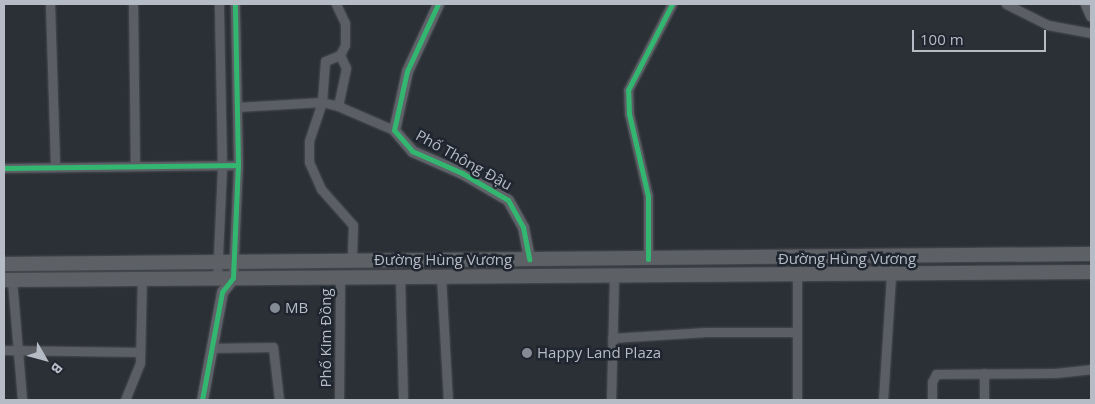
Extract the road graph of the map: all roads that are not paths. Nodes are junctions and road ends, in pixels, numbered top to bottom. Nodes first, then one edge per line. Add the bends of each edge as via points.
1 (50, 4) edge
2 (133, 4) edge
3 (219, 4) edge
4 (235, 4) edge
5 (336, 4) edge
6 (438, 4) edge
7 (672, 4) edge
8 (1006, 4) edge
9 (1086, 4) edge
10 (1091, 16) edge
11 (1091, 33) edge
12 (340, 56) junction
13 (322, 102) junction
14 (338, 106) junction
15 (237, 107) junction
16 (394, 130) junction
17 (238, 165) junction
18 (135, 166) junction
19 (222, 166) junction
20 (55, 167) junction
21 (4, 168) edge
22 (1091, 254) edge
23 (708, 258) junction
24 (529, 259) junction
25 (648, 259) junction
26 (352, 260) junction
27 (218, 261) junction
28 (234, 261) junction
29 (5, 263) edge
30 (1091, 272) edge
31 (340, 276) junction
32 (400, 276) junction
33 (441, 276) junction
34 (614, 276) junction
35 (708, 276) junction
36 (797, 276) junction
37 (891, 276) junction
38 (142, 278) junction
39 (217, 278) junction
40 (233, 278) junction
41 (8, 280) edge
42 (222, 292) junction
43 (797, 332) junction
44 (612, 338) junction
45 (211, 348) junction
46 (16, 349) junction
47 (4, 350) edge
48 (140, 352) junction
49 (1091, 369) edge
50 (984, 373) junction
51 (22, 400) edge
52 (125, 400) edge
53 (202, 400) edge
54 (280, 400) edge
55 (339, 400) edge
56 (402, 400) edge
57 (448, 400) edge
58 (611, 400) edge
59 (797, 400) edge
60 (883, 400) edge
61 (932, 400) edge
62 (984, 400) edge

1 - 20 street
2 - 18 street
3 - 19 street
4 - 15 street
5 - 12 street via 346,30
6 - 16 street, Phố Thông Đậu via 406,71
7 - 25 street via 628,90 629,114 648,196
8 - 11 street via 1048,26
9 - 10 street
12 - 13 street via 325,61
12 - 14 street via 346,68
13 - 14 street
13 - 15 street
13 - 26 street via 309,141 310,170 321,189 352,224
14 - 16 street
15 - 17 street
16 - 24 street, Phố Thông Đậu via 412,151 462,173 508,200 523,227
17 - 19 street
17 - 28 street
18 - 19 street
18 - 20 street
19 - 27 street
20 - 21 street
22 - 23 main road, Đường Hùng Vương
23 - 25 main road, Đường Hùng Vương
23 - 35 main road
24 - 25 main road, Đường Hùng Vương
24 - 26 main road, Đường Hùng Vương
26 - 28 main road, Đường Hùng Vương
27 - 28 main road, Đường Hùng Vương
27 - 29 main road, Đường Hùng Vương
27 - 39 street
28 - 40 street
30 - 37 main road, Đường Hùng Vương
31 - 32 main road, Đường Hùng Vương
31 - 40 main road, Đường Hùng Vương
31 - 55 street, Phố Kim Đồng
32 - 33 main road, Đường Hùng Vương
32 - 56 street
33 - 34 main road, Đường Hùng Vương
33 - 57 street
34 - 35 main road, Đường Hùng Vương
34 - 44 street
35 - 36 main road, Đường Hùng Vương
36 - 37 main road, Đường Hùng Vương
36 - 43 street
37 - 60 street
38 - 39 main road, Đường Hùng Vương
38 - 41 main road, Đường Hùng Vương
38 - 48 street
39 - 40 main road, Đường Hùng Vương
39 - 42 street
40 - 42 street
41 - 46 street
42 - 45 street
43 - 44 street via 706,332
43 - 59 street
44 - 58 street
45 - 53 street
45 - 54 street via 273,347
46 - 47 street
46 - 48 street
46 - 51 street
48 - 52 street via 138,373
49 - 50 street
50 - 61 street via 936,374 932,382
50 - 62 street

